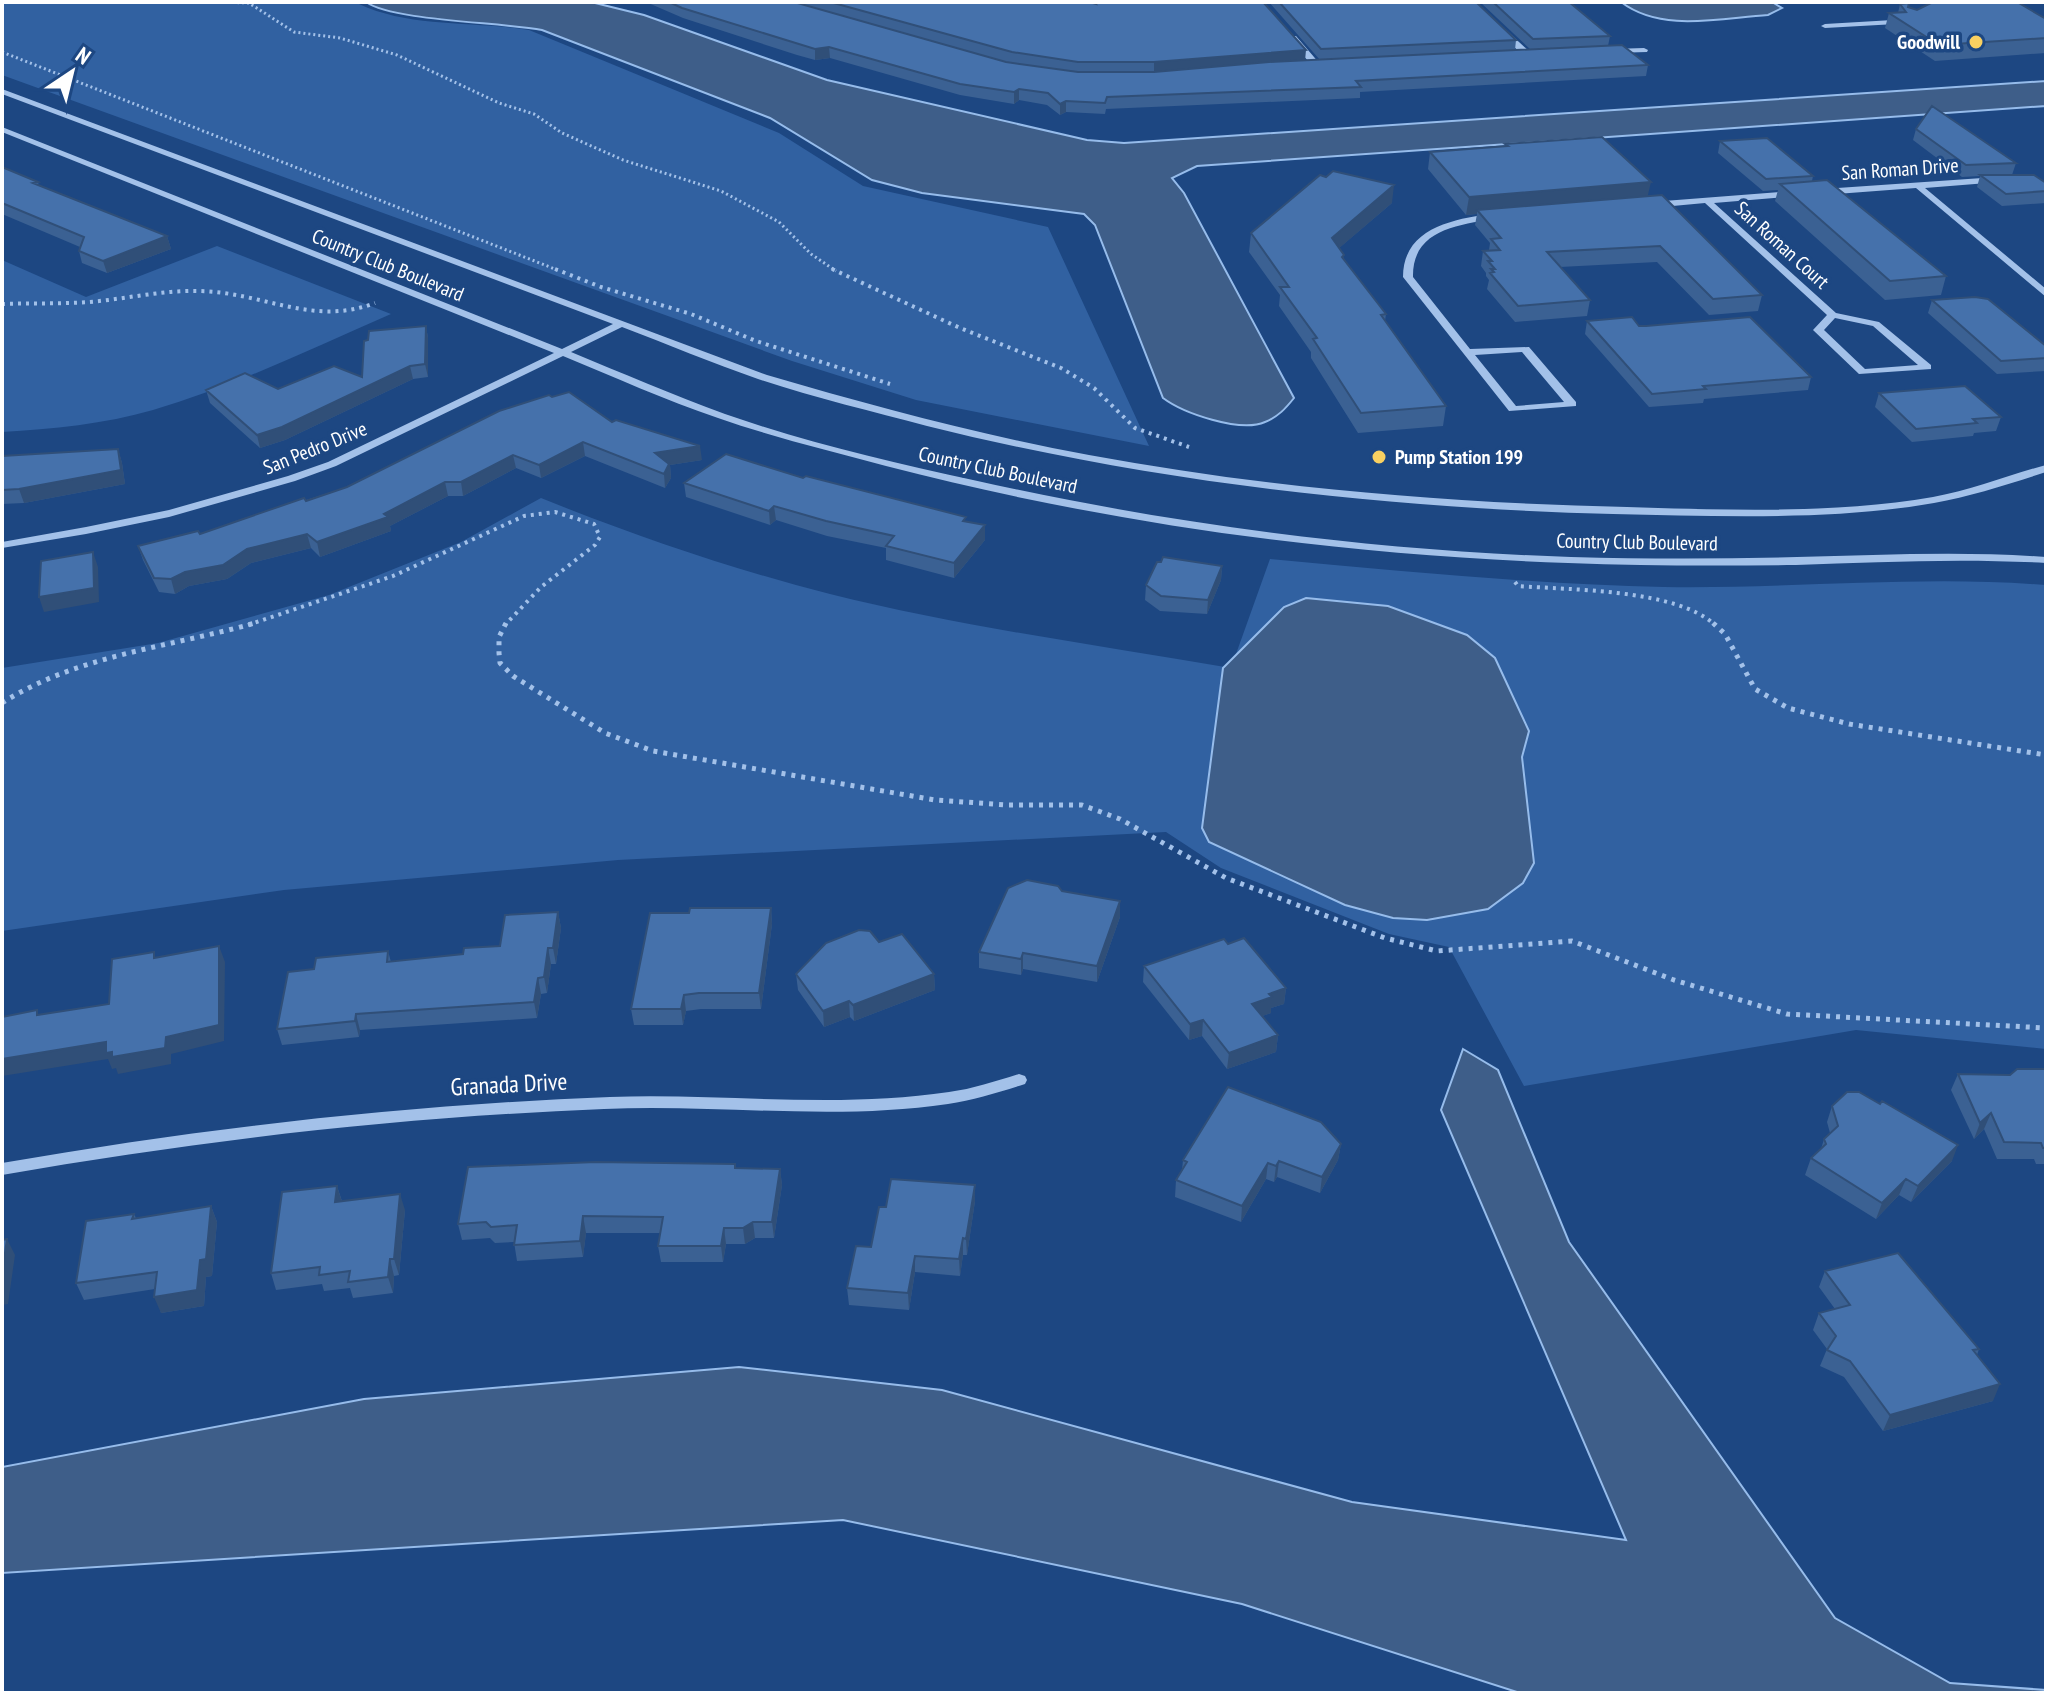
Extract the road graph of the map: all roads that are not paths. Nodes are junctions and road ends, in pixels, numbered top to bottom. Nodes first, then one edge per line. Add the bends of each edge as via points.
1 (1893, 22) dead end
2 (1494, 23) edge
3 (1825, 26) dead end
4 (1289, 34) edge
5 (1644, 50) dead end
6 (1601, 52) edge
7 (1543, 54) edge
8 (1528, 55) junction
9 (1514, 56) edge
10 (1333, 65) edge
11 (1317, 66) junction
12 (1305, 67) edge
13 (2, 91) edge
14 (2, 129) edge
15 (2009, 180) edge
16 (1917, 185) junction
17 (1707, 201) junction
18 (1644, 205) edge
19 (1501, 216) edge
20 (2046, 294) edge
21 (1833, 315) junction
22 (621, 324) junction
23 (1468, 352) junction
24 (561, 354) junction
25 (2046, 469) edge
26 (2, 545) edge
27 (2046, 560) edge
28 (1019, 1080) dead end
29 (2, 1169) edge

1 - 3 street
2 - 8 street
4 - 11 street
5 - 6 street
7 - 8 street
8 - 9 street
10 - 11 street
11 - 12 street
13 - 22 street, Country Club Boulevard
14 - 24 street, Country Club Boulevard
15 - 16 street, San Roman Drive
16 - 17 street, San Roman Drive
16 - 20 street
17 - 18 street, San Roman Drive
17 - 21 street, San Roman Court
19 - 23 street via 1440,229 1415,245 1405,265 1408,277
21 - 21 street, San Roman Court via 1818,330 1863,372 1927,367 1876,324
22 - 24 street, San Pedro Drive
22 - 25 street, Country Club Boulevard via 763,377 932,427 1123,463 1334,494 1565,511 1801,510 1915,503
23 - 23 street via 1525,349 1572,404 1513,409
24 - 26 street, San Pedro Drive via 296,478 125,525
24 - 27 street, Country Club Boulevard via 813,445 1004,492 1245,532 1487,555 1680,562 1963,554
28 - 29 street, Granada Drive via 911,1102 630,1102 457,1109 280,1126

